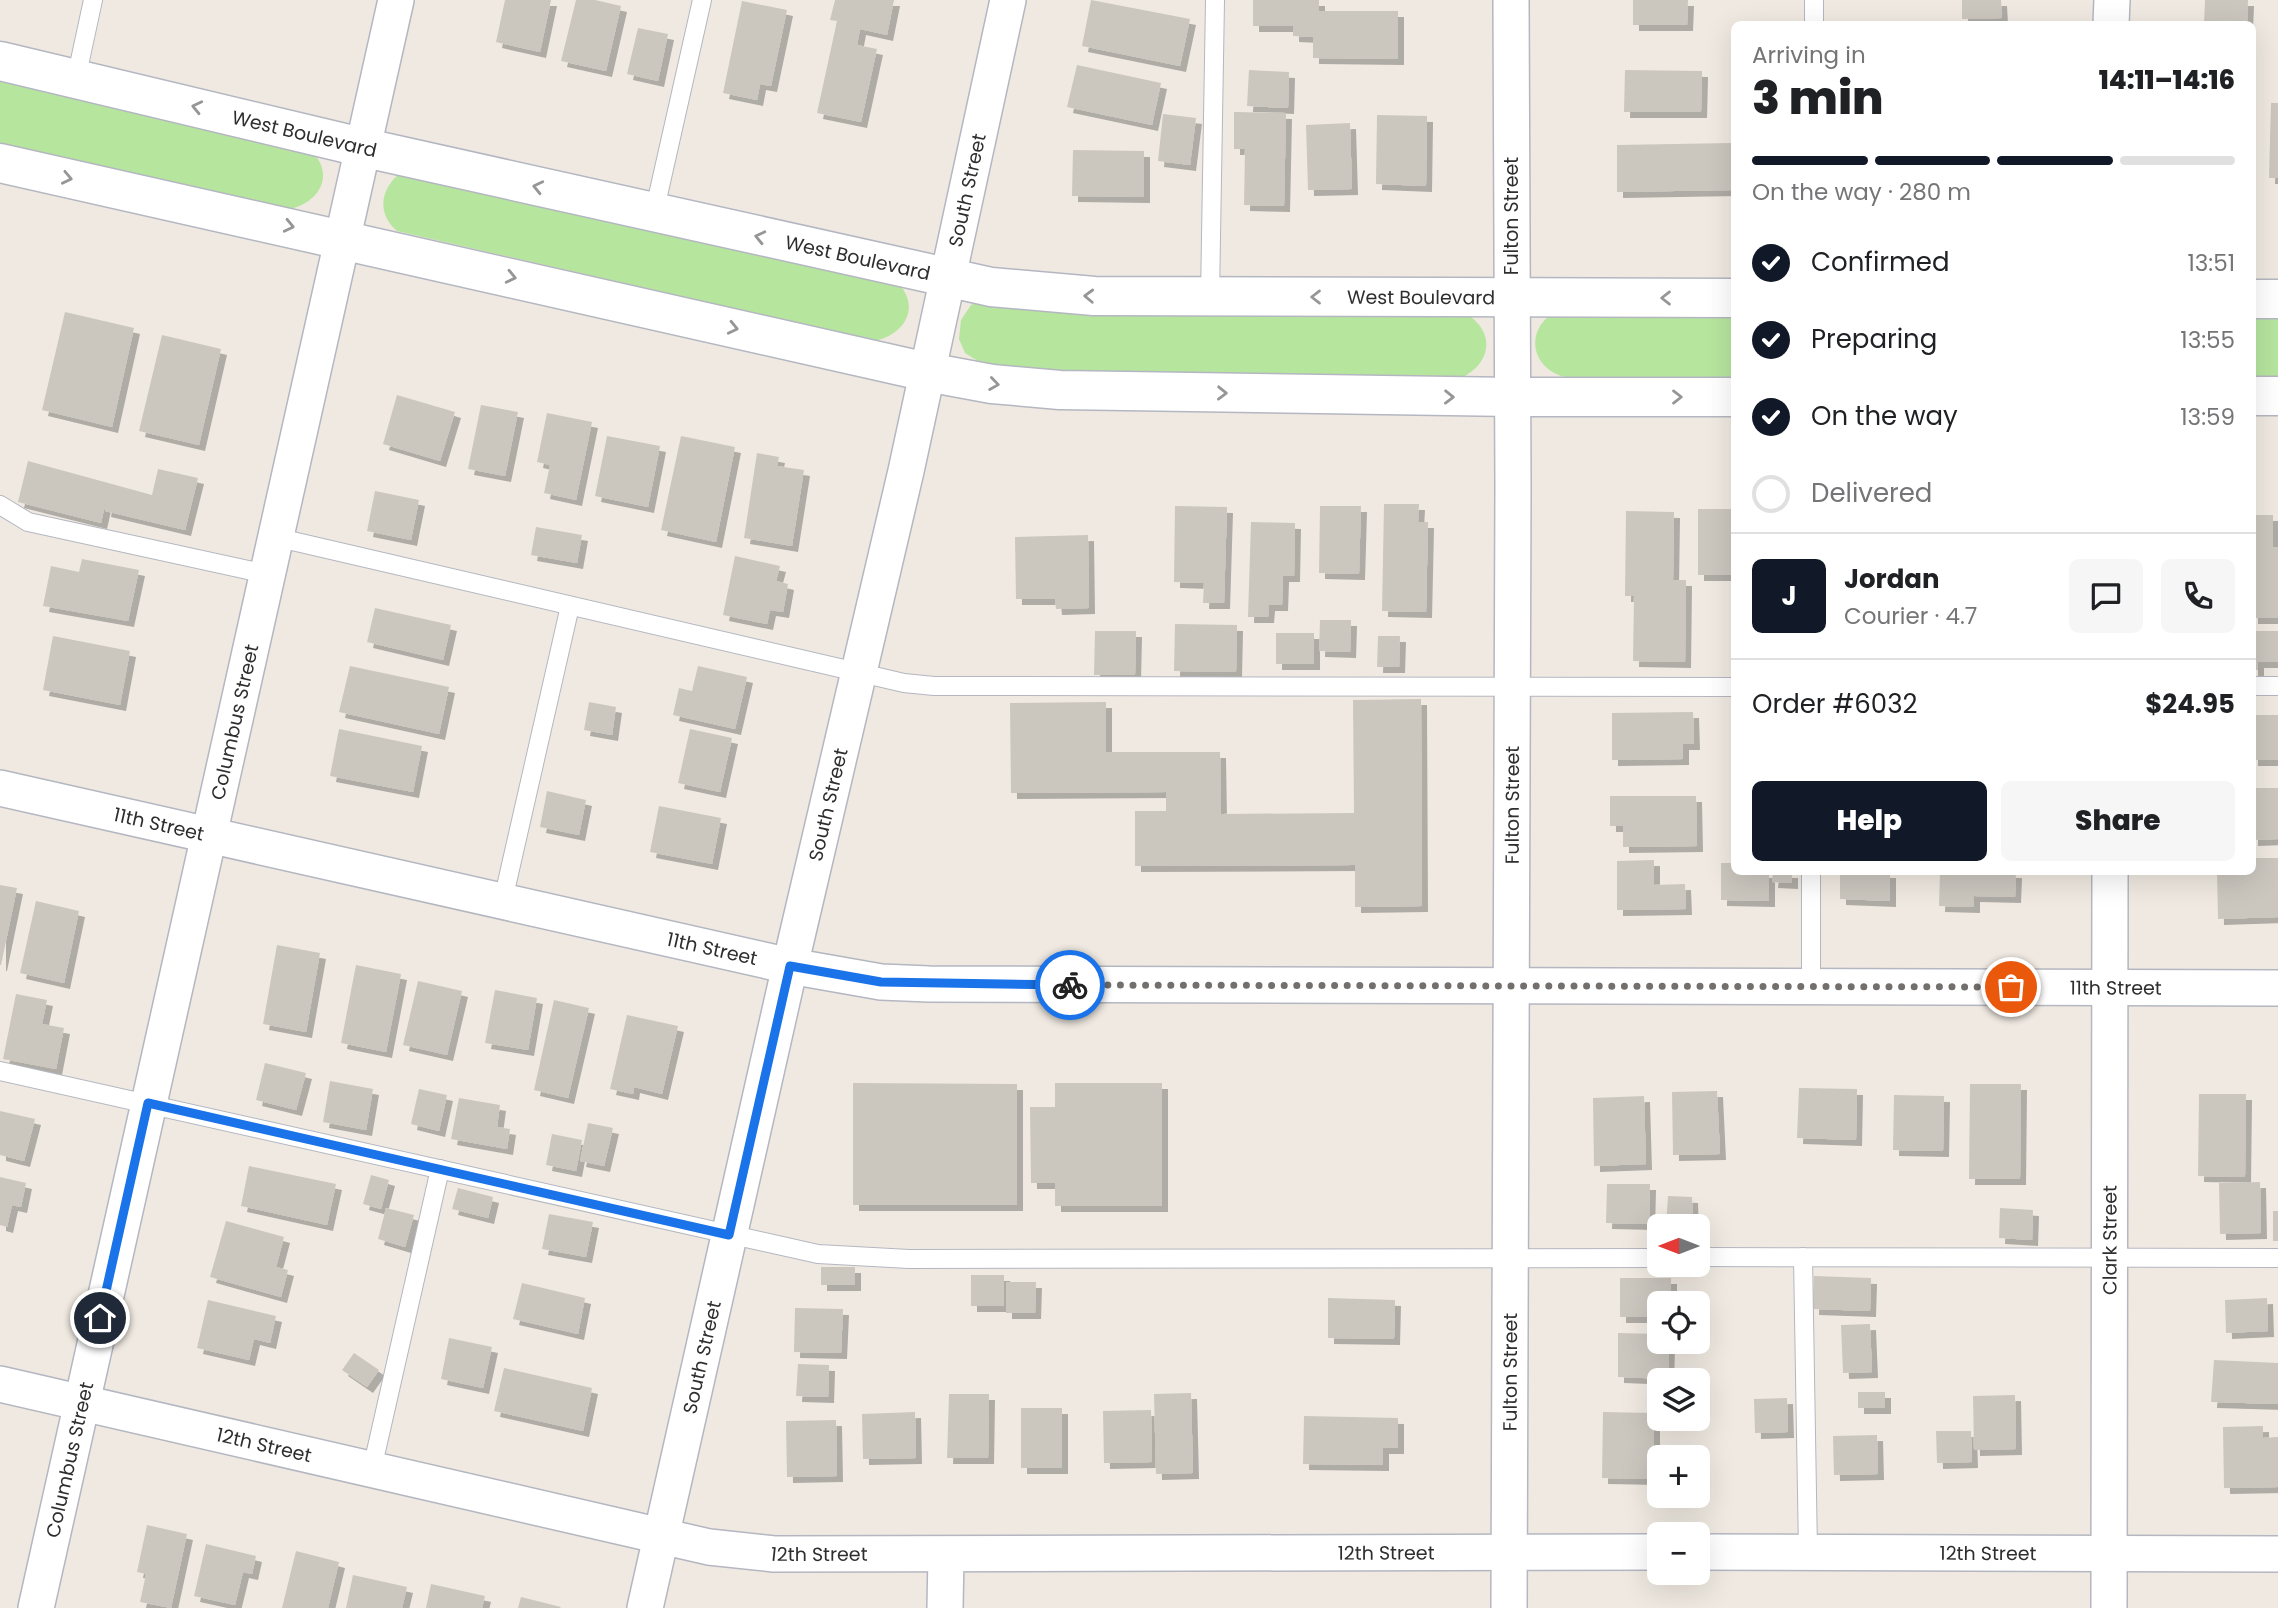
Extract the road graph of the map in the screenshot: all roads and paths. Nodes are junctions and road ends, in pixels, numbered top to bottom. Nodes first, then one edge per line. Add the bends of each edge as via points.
1 (93, 0) edge
2 (396, 0) edge
3 (702, 0) edge
4 (1008, 0) edge
5 (1215, 0) edge
6 (1511, 0) edge
7 (1814, 0) edge
8 (2112, 0) edge
9 (1814, 21) edge
10 (2111, 21) edge
11 (0, 61) edge
12 (76, 79) junction
13 (361, 147) junction
14 (0, 163) edge
15 (654, 213) junction
16 (342, 238) junction
17 (946, 279) junction
18 (1210, 297) junction
19 (1511, 298) junction
20 (1731, 298) edge
21 (2256, 299) edge
22 (2278, 299) edge
23 (927, 372) junction
24 (2256, 396) edge
25 (2278, 396) edge
26 (1513, 397) junction
27 (1731, 397) edge
28 (0, 505) edge
29 (275, 537) junction
30 (266, 574) junction
31 (570, 606) junction
32 (859, 673) junction
33 (2256, 686) edge
34 (2278, 686) edge
35 (1731, 687) edge
36 (1511, 688) junction
37 (0, 788) edge
38 (208, 834) junction
39 (1811, 875) edge
40 (2110, 875) edge
41 (502, 900) junction
42 (790, 966) junction
43 (1811, 984) junction
44 (1510, 985) junction
45 (2109, 988) junction
46 (2278, 988) edge
47 (0, 1071) edge
48 (148, 1103) junction
49 (440, 1170) junction
50 (729, 1235) junction
51 (2109, 1256) junction
52 (1710, 1257) edge
53 (1803, 1257) junction
54 (1512, 1258) junction
55 (1647, 1258) edge
56 (2278, 1258) edge
57 (0, 1384) edge
58 (82, 1402) junction
59 (372, 1469) junction
60 (661, 1536) junction
61 (1508, 1552) junction
62 (1647, 1552) edge
63 (1710, 1552) edge
64 (1808, 1552) junction
65 (2107, 1553) junction
66 (2278, 1554) edge
67 (946, 1556) junction
68 (36, 1608) edge
69 (645, 1608) edge
70 (945, 1608) edge
71 (1509, 1608) edge
72 (2109, 1608) edge

1 - 12 lane
2 - 13 street, Columbus Street
3 - 15 lane
4 - 17 street, South Street
5 - 18 lane
6 - 19 street, Fulton Street
7 - 9 lane
8 - 10 street
11 - 12 street, West Boulevard
13 -> 12 street, West Boulevard
15 -> 13 street, West Boulevard
13 - 16 street, Columbus Street
14 -> 16 street
17 -> 15 street, West Boulevard
16 -> 23 street
16 - 29 street, Columbus Street
18 -> 17 street, West Boulevard via 1038,293
17 - 23 street, South Street
19 -> 18 street, West Boulevard
20 -> 19 street, West Boulevard
19 - 26 street, Fulton Street
21 - 22 street
23 -> 26 street via 1060,390
23 - 32 street, South Street
24 - 25 street
26 -> 27 street
26 - 36 street, Fulton Street
28 - 30 lane via 39,525
29 - 30 street, Columbus Street
29 - 31 lane
30 - 38 street, Columbus Street
31 - 32 lane
31 - 41 lane
32 - 36 lane via 934,686
32 - 42 street, South Street
33 - 34 lane
35 - 36 lane
36 - 44 street, Fulton Street
37 - 38 street, 11th Street
38 - 41 street, 11th Street
38 - 48 street, Columbus Street
39 - 43 lane
40 - 45 street, Clark Street
41 - 42 street, 11th Street
42 - 44 street, 11th Street via 881,982 929,984
42 - 50 street, South Street
43 - 44 street, 11th Street
43 - 45 street, 11th Street
44 - 54 street, Fulton Street
45 - 46 street, 11th Street
45 - 51 street, Clark Street
47 - 48 lane
48 - 49 lane
48 - 58 street, Columbus Street
49 - 50 lane
49 - 59 lane
50 - 54 lane via 860,1258
50 - 60 street, South Street
51 - 53 lane
51 - 56 lane
51 - 65 street, Clark Street
52 - 53 lane
53 - 64 lane
54 - 55 lane
54 - 61 street, Fulton Street
57 - 58 street, 12th Street
58 - 59 street, 12th Street
58 - 68 street, Columbus Street
59 - 60 street, 12th Street
60 - 67 street, 12th Street via 774,1554
60 - 69 street, South Street
61 - 62 street, 12th Street
61 - 67 street, 12th Street
61 - 71 street, Fulton Street
63 - 64 street, 12th Street
64 - 65 street, 12th Street
65 - 66 street, 12th Street
65 - 72 street, Clark Street
67 - 70 street

